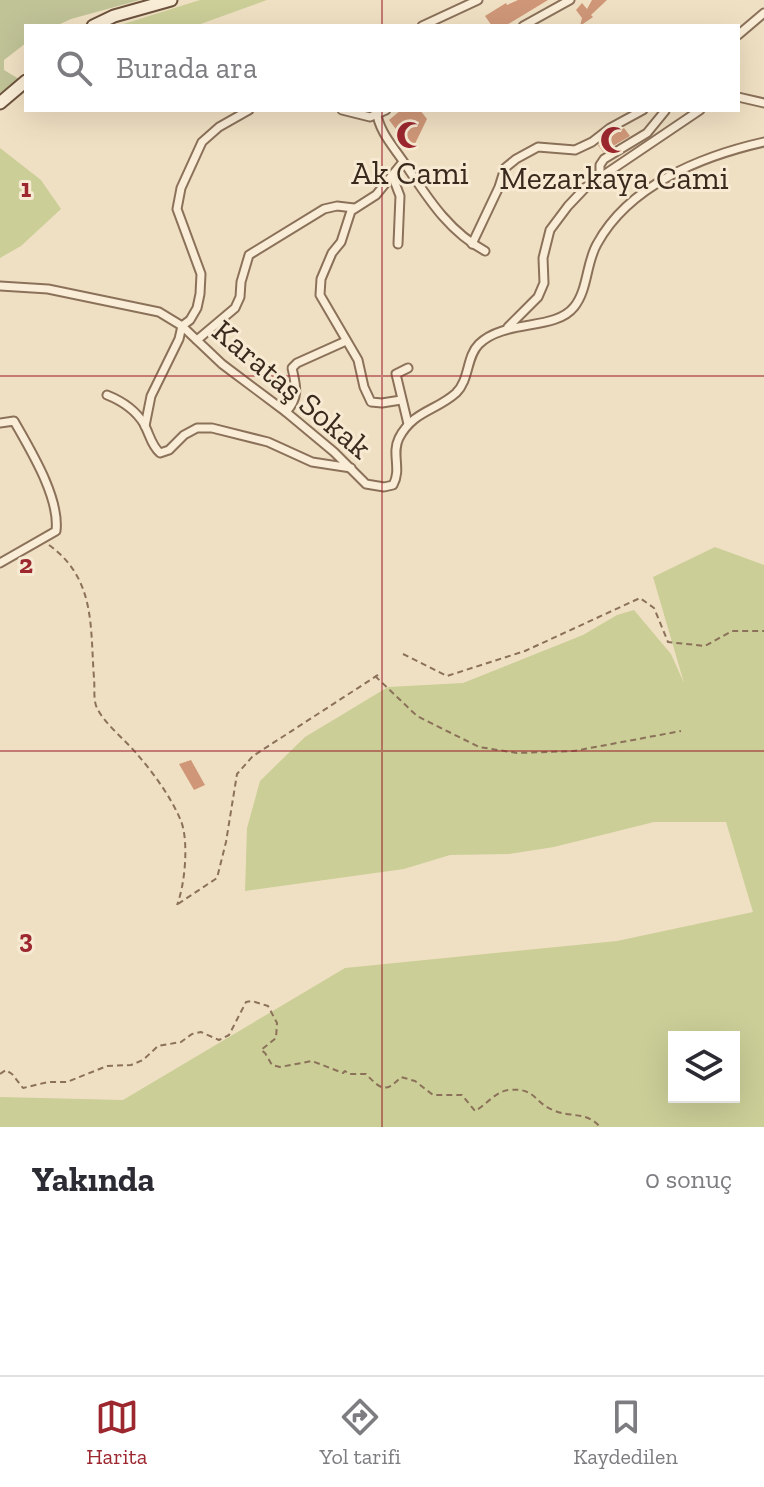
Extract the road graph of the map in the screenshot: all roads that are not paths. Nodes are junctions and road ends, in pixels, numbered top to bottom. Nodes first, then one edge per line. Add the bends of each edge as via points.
1 (171, 0) edge
2 (478, 0) edge
3 (570, 0) edge
4 (764, 13) edge
5 (97, 24) edge
6 (426, 24) edge
7 (527, 24) edge
8 (740, 33) edge
9 (24, 85) edge
10 (740, 97) edge
11 (0, 103) edge
12 (764, 103) edge
13 (243, 112) edge
14 (350, 112) edge
15 (640, 112) edge
16 (665, 112) edge
17 (666, 112) edge
18 (697, 112) edge
19 (376, 113) edge
20 (662, 135) junction
21 (764, 142) edge
22 (403, 162) junction
23 (392, 175) junction
24 (600, 178) junction
25 (354, 208) junction
26 (398, 244) dead end
27 (472, 244) junction
28 (485, 251) dead end
29 (0, 286) edge
30 (182, 326) junction
31 (507, 328) junction
32 (197, 340) junction
33 (346, 341) junction
34 (408, 368) dead end
35 (107, 395) dead end
36 (401, 400) junction
37 (286, 412) junction
38 (0, 423) edge
39 (408, 424) junction
40 (145, 426) junction
41 (351, 468) junction
42 (0, 563) edge

1 - 5 main road
2 - 6 street
3 - 7 street
4 - 8 street
9 - 11 main road
10 - 12 street
13 - 30 street via 202,142 181,188 177,209 201,274 197,308
14 - 19 street via 370,117
15 - 27 street via 575,150 538,147 516,159 505,168
16 - 24 street via 647,133 604,159
17 - 20 street
18 - 20 street
19 - 22 street via 378,127
20 - 24 street
21 - 31 street, Karataş Sokak via 706,158 665,177 603,233 575,305 564,317
22 - 23 street
22 - 27 street via 435,209
23 - 25 street via 376,195
23 - 26 street via 400,196
24 - 31 street via 550,230 538,297
25 - 32 street via 324,209 249,255 235,308
25 - 33 street via 321,279 320,295
27 - 28 street
29 - 30 street, Karataş Sokak via 137,306
30 - 32 street, Karataş Sokak
30 - 40 street via 151,396
31 - 39 street, Karataş Sokak via 479,345 456,393
32 - 37 street, Karataş Sokak via 241,381
33 - 36 street via 371,402
33 - 37 street via 292,368 297,393
34 - 36 street via 396,374
35 - 40 street via 123,401
36 - 39 street
37 - 41 street, Karataş Sokak
38 - 42 street via 14,421 58,517 56,531
39 - 41 street, Karataş Sokak via 395,449 398,476 393,485 366,484
40 - 41 street via 160,453 197,428 212,428 268,442 312,462

